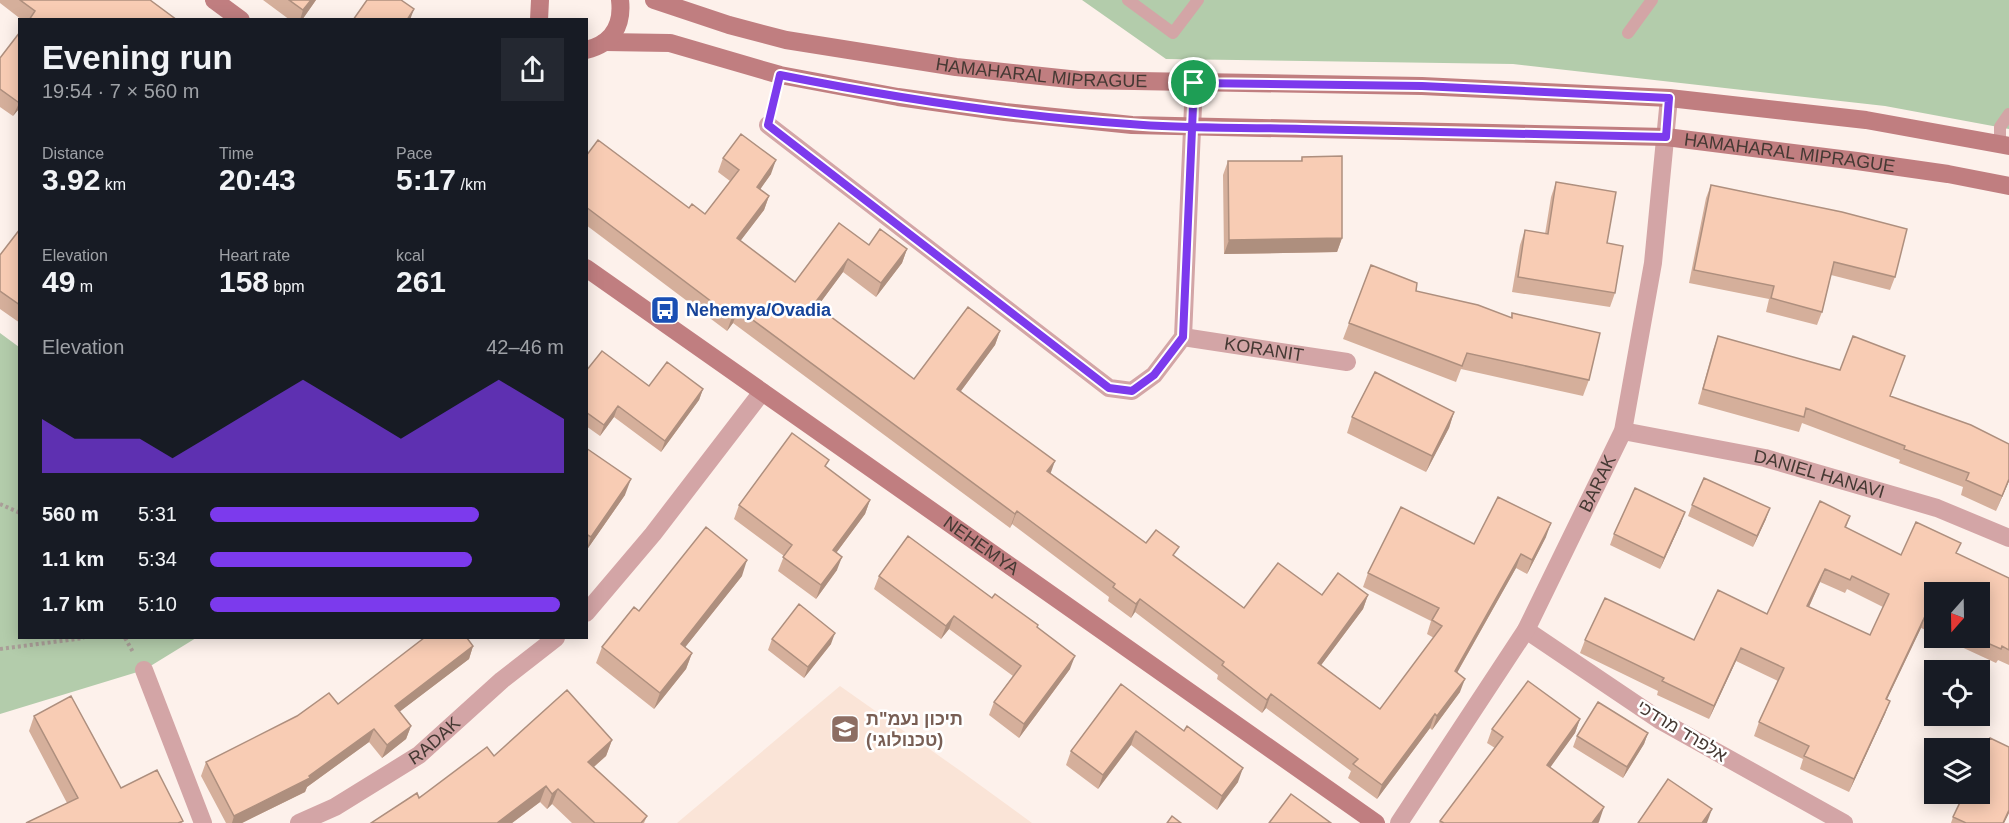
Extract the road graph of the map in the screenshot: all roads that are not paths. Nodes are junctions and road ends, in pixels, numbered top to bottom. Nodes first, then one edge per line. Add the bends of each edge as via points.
1 (214, 0) edge
2 (540, 0) edge
3 (620, 0) edge
4 (654, 0) edge
5 (1128, 0) edge
6 (1198, 0) edge
7 (1652, 0) edge
8 (238, 18) edge
9 (540, 18) edge
10 (1628, 33) dead end
11 (605, 42) junction
12 (588, 49) edge
13 (1194, 83) junction
14 (1669, 98) junction
15 (2009, 114) edge
16 (768, 125) dead end
17 (1193, 126) junction
18 (1666, 137) junction
19 (2005, 146) edge
20 (2009, 186) edge
21 (588, 269) edge
22 (1183, 337) junction
23 (1347, 362) dead end
24 (762, 392) junction
25 (1623, 431) junction
26 (2009, 538) edge
27 (588, 611) edge
28 (1526, 630) junction
29 (555, 639) edge
30 (144, 670) dead end
31 (1819, 817) edge
32 (203, 823) edge
33 (299, 823) edge
34 (1376, 823) edge
35 (1399, 823) edge
36 (1844, 823) edge

1 - 8 street
2 - 9 street
3 - 11 street via 618,26
4 - 13 street, HAMAHARAL MIPRAGUE via 786,40 956,67 1079,80
5 - 6 lane via 1173,33
7 - 10 lane
11 - 12 street
11 - 17 street, HAMAHARAL MIPRAGUE via 669,43 780,75 993,111 1132,125
13 - 14 street, HAMAHARAL MIPRAGUE via 1422,86
13 - 17 street
14 - 18 street, BARAK
14 - 19 street, HAMAHARAL MIPRAGUE via 1866,120
15 - 19 lane via 2000,127
16 - 22 street via 1109,388 1132,391 1154,375
17 - 18 street, HAMAHARAL MIPRAGUE
17 - 22 street
18 - 20 street, HAMAHARAL MIPRAGUE via 1857,161
18 - 25 street, BARAK via 1653,263
21 - 24 street, NEHEMYA
22 - 23 street, KORANIT
24 - 27 street via 653,534
24 - 34 street, NEHEMYA
25 - 26 street, DANIEL HANAVI via 1765,458 1938,508
25 - 28 street, BARAK
28 - 31 street, אלפרד מרדכי via 1660,721
28 - 35 street, BARAK
29 - 33 street, RADAK via 502,680 419,756 335,807
30 - 32 street
31 - 36 street, אלפרד מרדכי

